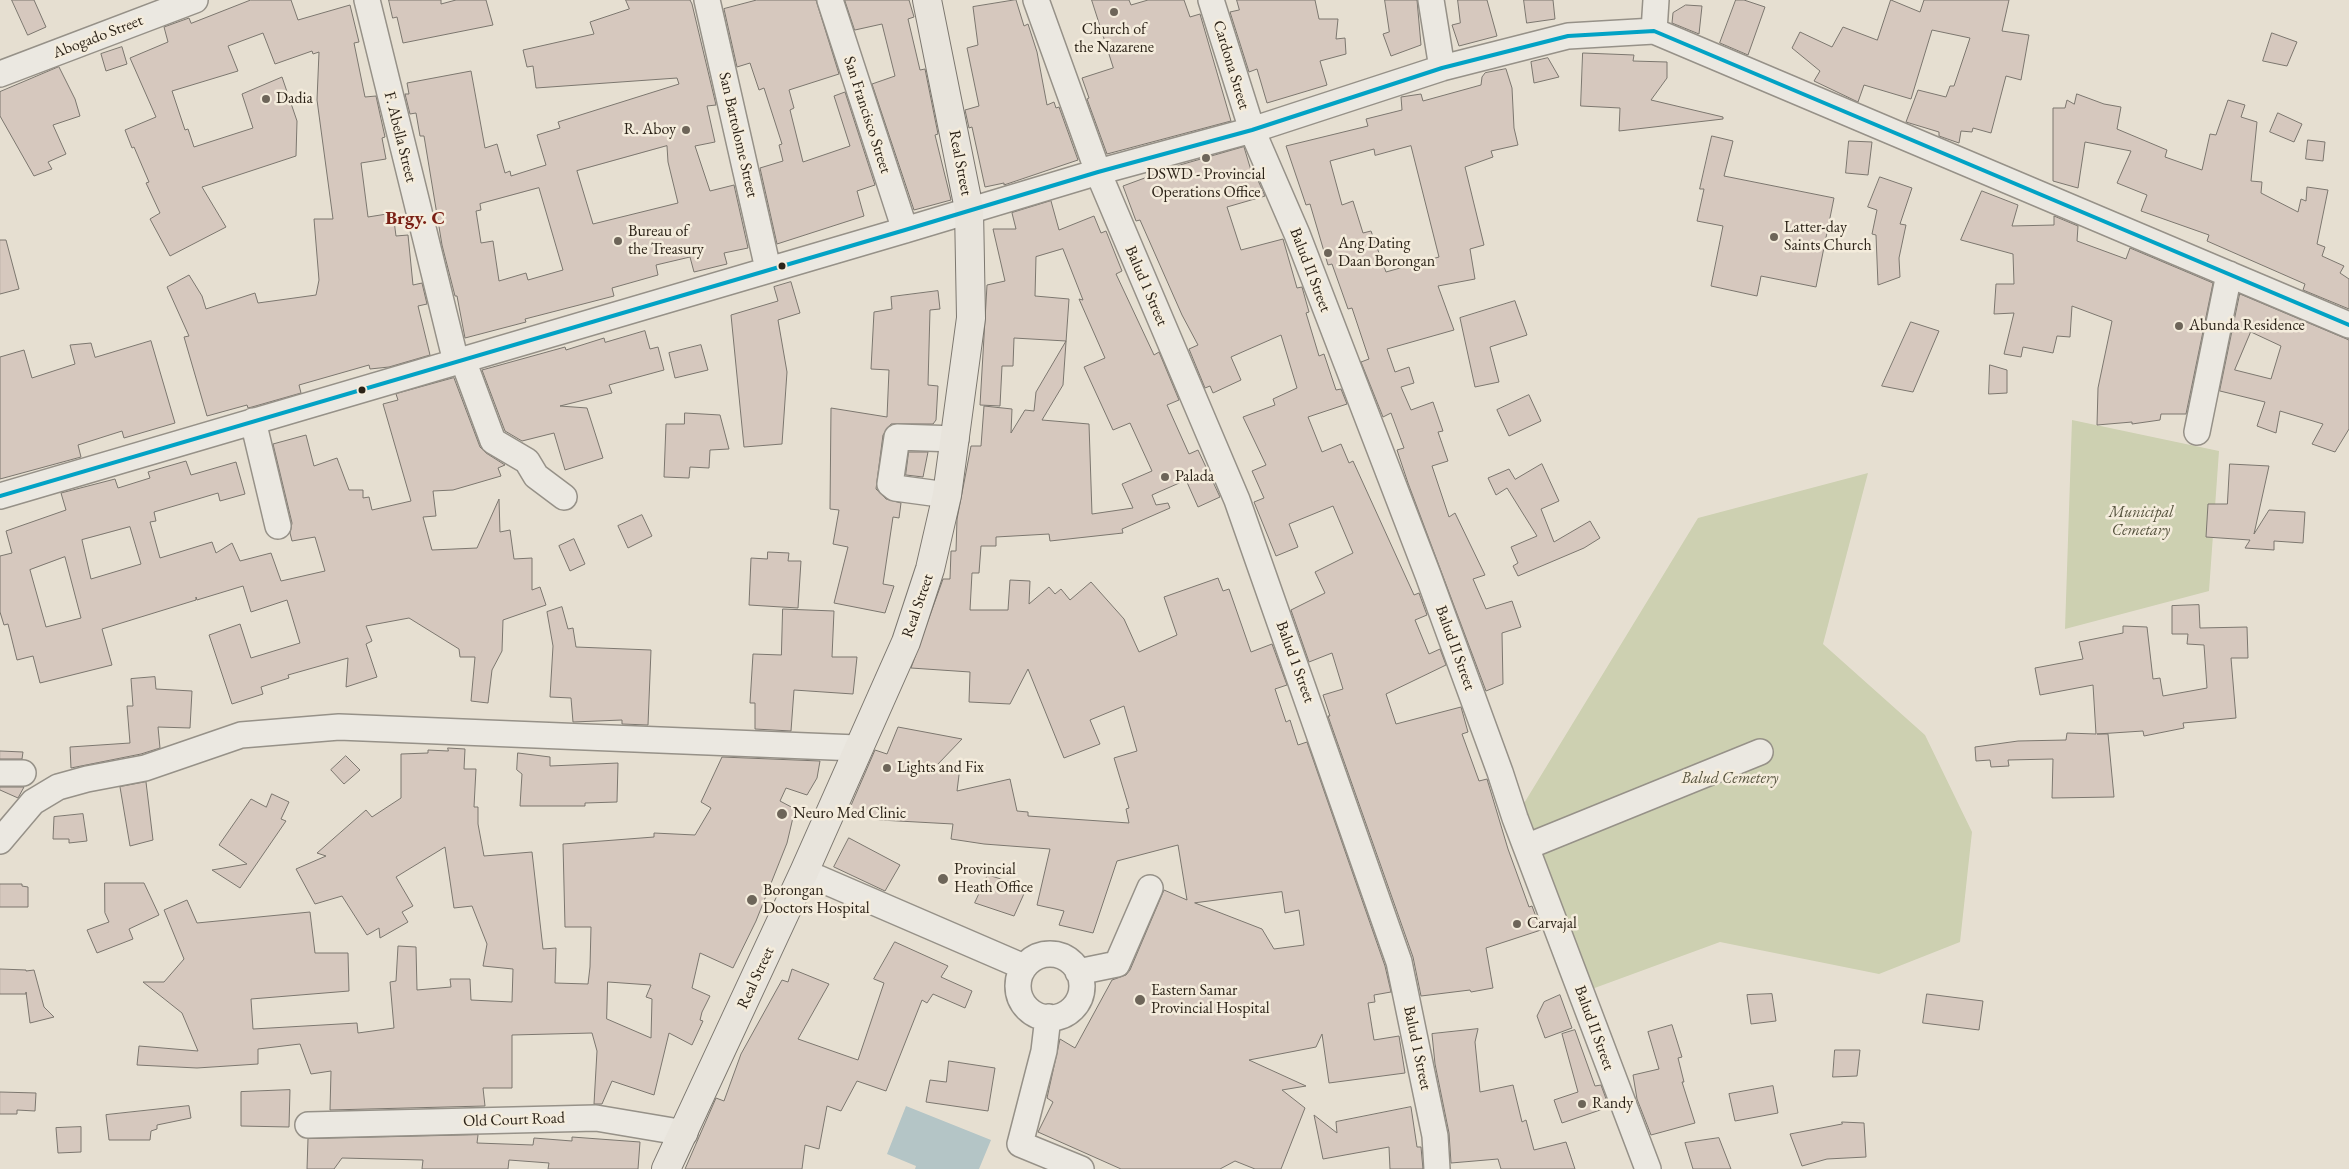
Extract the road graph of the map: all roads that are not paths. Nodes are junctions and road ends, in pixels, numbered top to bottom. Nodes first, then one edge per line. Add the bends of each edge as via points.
1 (195, 0) edge
2 (367, 0) edge
3 (707, 0) edge
4 (830, 0) edge
5 (927, 0) edge
6 (1036, 0) edge
7 (1211, 0) edge
8 (1432, 0) edge
9 (1656, 0) edge
10 (1654, 31) junction
11 (1442, 68) junction
12 (0, 74) edge
13 (1252, 130) junction
14 (1098, 172) junction
15 (969, 209) junction
16 (905, 230) junction
17 (768, 269) junction
18 (2229, 274) junction
19 (2349, 325) edge
20 (459, 361) junction
21 (253, 421) junction
22 (2197, 432) dead end
23 (956, 439) junction
24 (947, 495) junction
25 (0, 496) edge
26 (564, 497) dead end
27 (278, 526) dead end
28 (857, 748) junction
29 (1760, 752) dead end
30 (0, 841) edge
31 (1526, 847) junction
32 (804, 872) junction
33 (1150, 888) dead end
34 (1024, 967) junction
35 (1078, 972) junction
36 (1048, 1017) junction
37 (308, 1125) dead end
38 (685, 1133) junction
39 (666, 1169) edge
40 (1080, 1169) edge
41 (1437, 1169) edge
42 (1648, 1169) edge

1 - 12 street, Abogado Street
2 - 20 street, F. Abella Street
3 - 17 street, San Bartolome Street
4 - 16 street, San Francisco Street
5 - 15 main road, Real Street
6 - 14 street, Balud 1 Street
7 - 13 street, Cardona Street
8 - 11 street
9 - 10 street
10 - 11 street via 1568,36
10 - 18 street
11 - 13 street
13 - 14 street
13 - 31 street, Balud II Street via 1297,234 1428,575
14 - 15 street
14 - 41 street, Balud 1 Street via 1236,500 1399,962 1435,1136
15 - 16 street
15 - 23 main road, Real Street via 971,318
16 - 17 street
17 - 20 street
18 - 19 street
18 - 22 street
20 - 21 street
20 - 26 street, F. Abella Street via 493,441 527,461 536,476
21 - 25 street
21 - 27 street
23 - 24 main road, Real Street
23 - 24 street via 897,436 890,484 895,488
24 - 28 main road, Real Street via 930,569 906,642
28 - 30 street via 339,727 241,735 145,768 58,787 33,802
28 - 32 main road, Real Street
29 - 31 street
31 - 42 street, Balud II Street
32 - 34 street
32 - 38 main road, Real Street
33 - 35 street via 1117,964
34 - 35 street via 1038,956 1056,955 1072,963
34 - 36 street via 1018,986 1019,995 1030,1010
35 - 36 street via 1082,986 1077,1001 1065,1013
36 - 40 street via 1044,1051 1020,1144
37 - 38 street, Old Court Road via 596,1118
38 - 39 main road, Real Street

